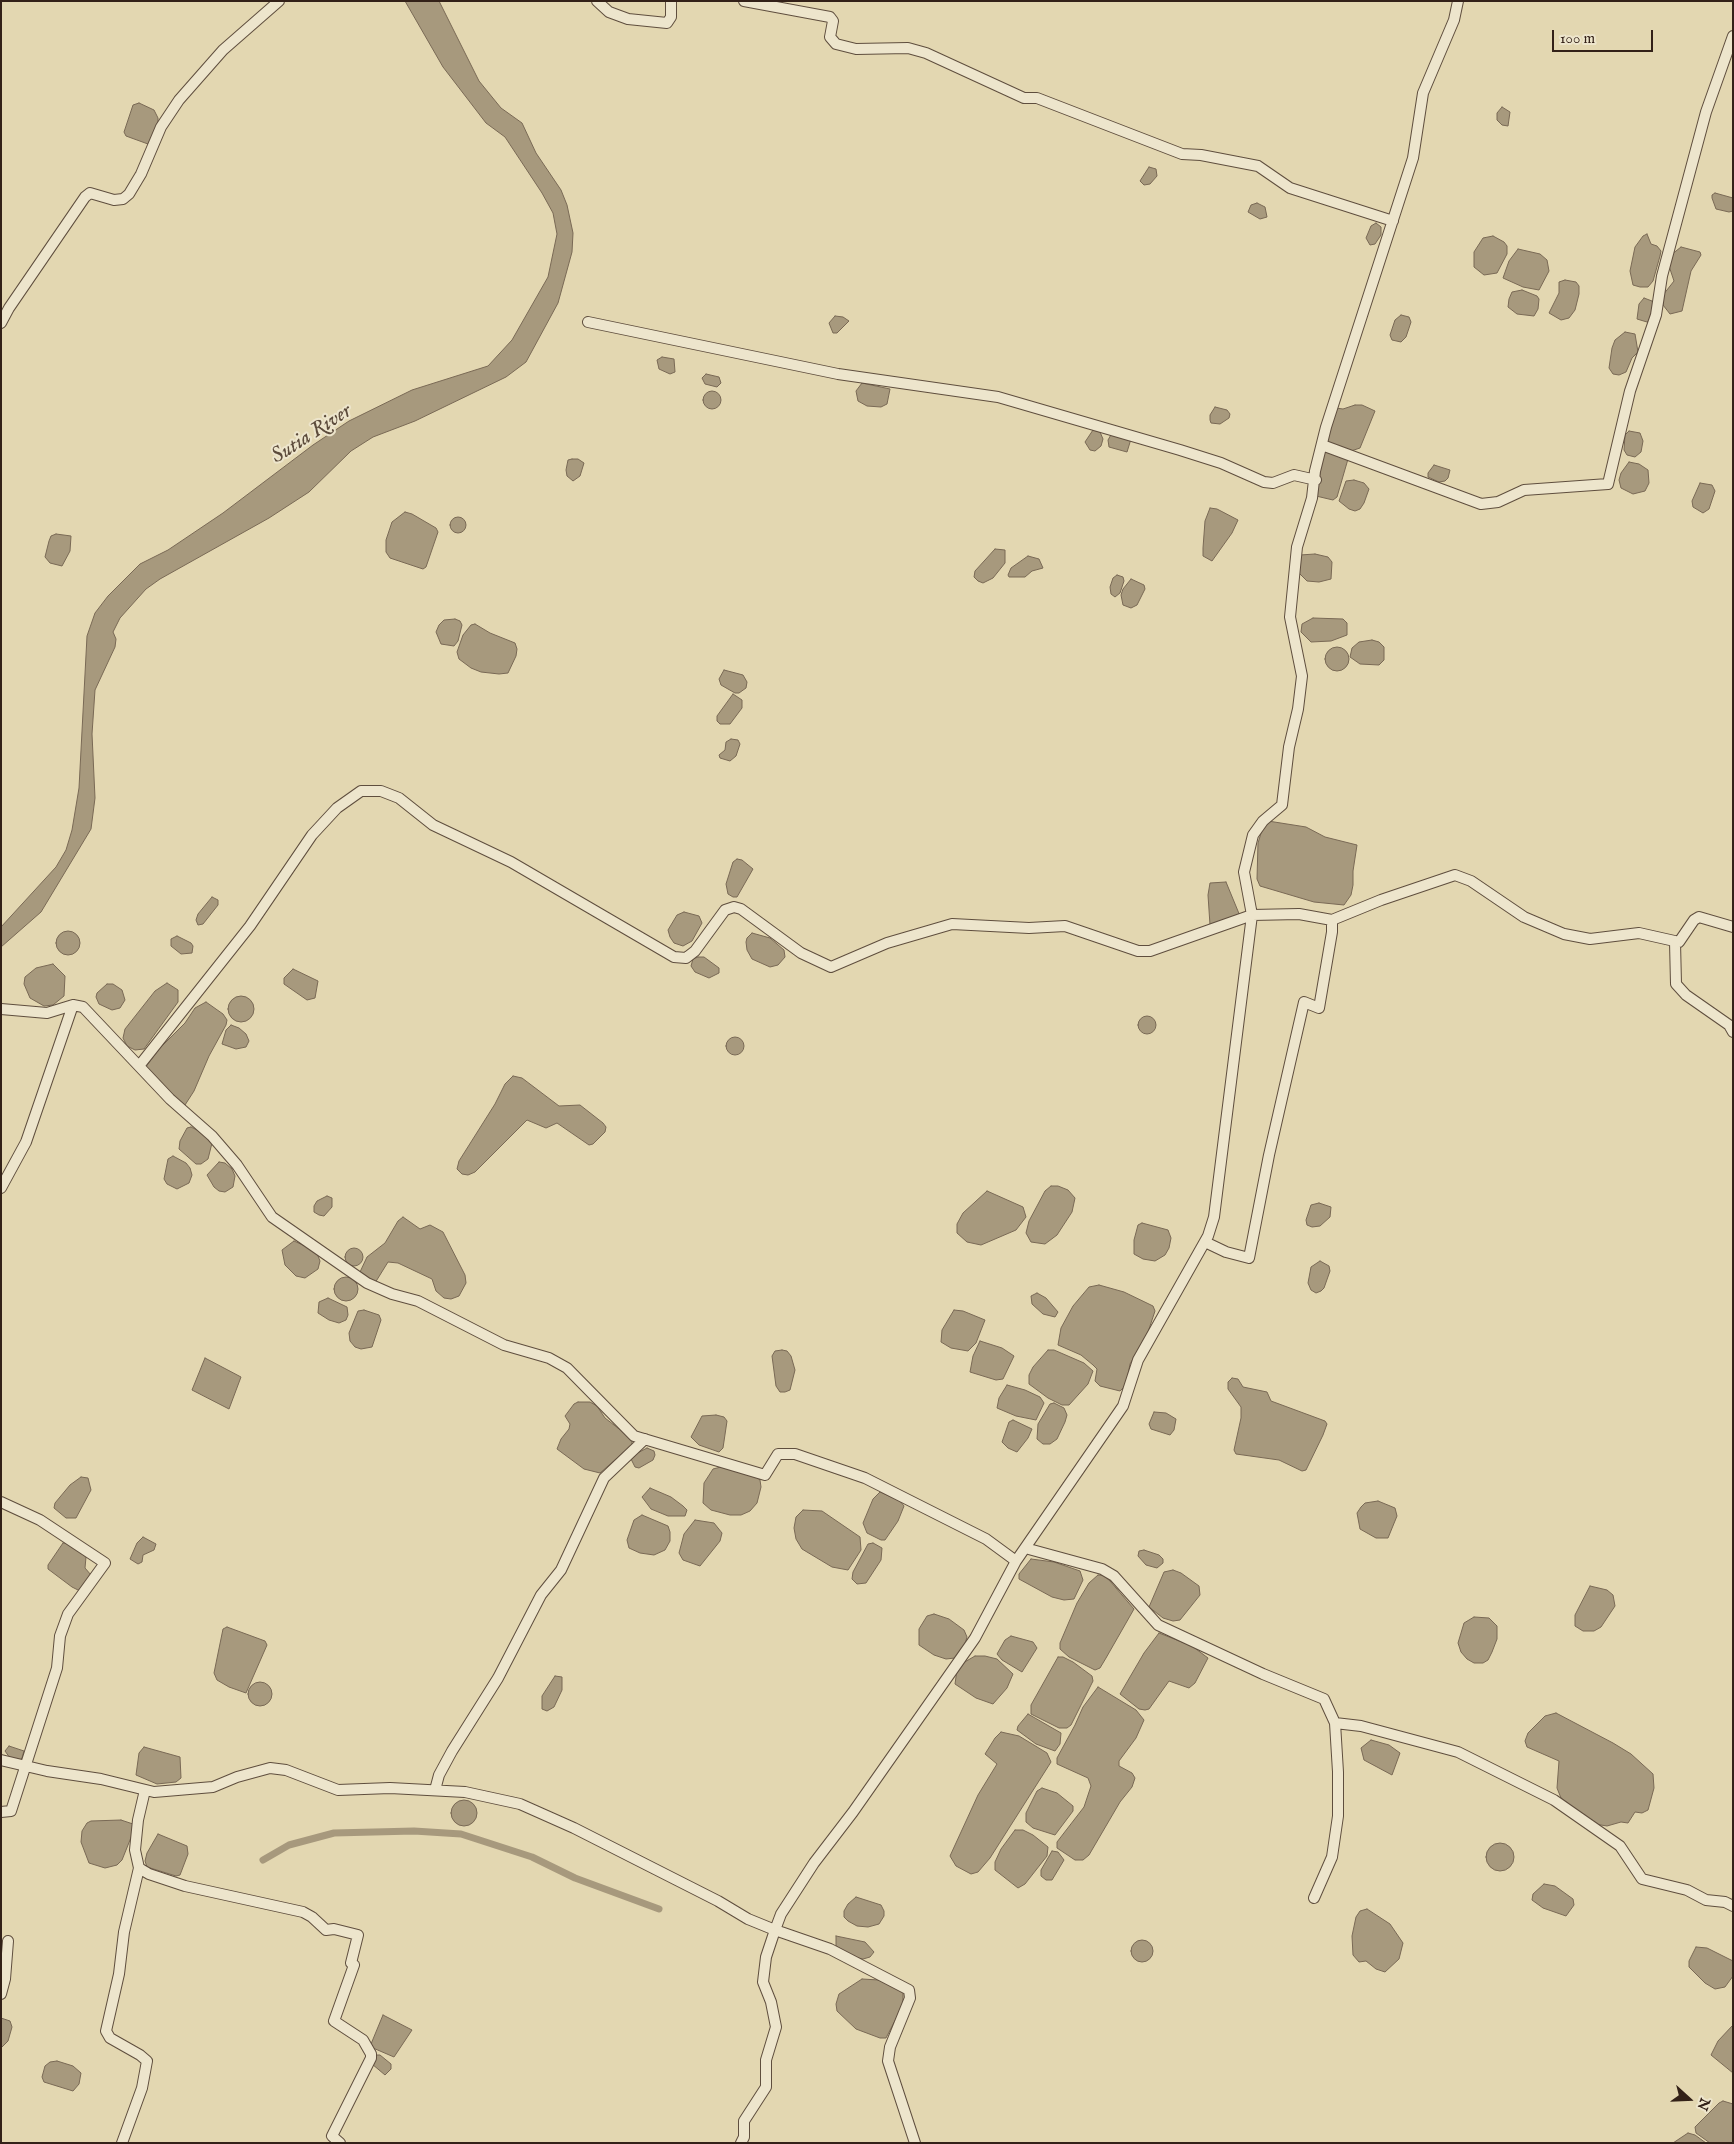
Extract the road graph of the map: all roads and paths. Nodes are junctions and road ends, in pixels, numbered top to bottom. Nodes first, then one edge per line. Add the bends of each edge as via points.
1 (279, 1) edge
2 (598, 1) edge
3 (671, 1) edge
4 (744, 1) edge
5 (1458, 1) edge
6 (1733, 36) edge
7 (1393, 221) junction
8 (588, 322) dead end
9 (1, 324) edge
10 (1322, 444) junction
11 (1316, 480) junction
12 (1252, 915) junction
13 (1332, 920) junction
14 (1733, 927) edge
15 (1675, 942) junction
16 (73, 1005) junction
17 (1, 1009) edge
18 (1733, 1032) edge
19 (139, 1066) junction
20 (1, 1188) edge
21 (1205, 1242) junction
22 (645, 1439) junction
23 (1, 1502) edge
24 (1025, 1548) junction
25 (1016, 1561) junction
26 (1335, 1723) junction
27 (1, 1760) edge
28 (24, 1765) junction
29 (145, 1790) junction
30 (435, 1790) junction
31 (1, 1812) edge
32 (139, 1868) junction
33 (1314, 1898) dead end
34 (1733, 1906) edge
35 (775, 1930) junction
36 (8, 1941) dead end
37 (1, 1994) edge
38 (122, 2143) edge
39 (340, 2143) edge
40 (741, 2143) edge
41 (915, 2143) edge

1 - 9 street via 223,50 179,100 161,128 142,174 129,194 114,200 90,193 85,198
2 - 3 street via 609,12 628,19 667,23 671,17
4 - 7 street via 830,17 833,21 830,37 836,44 856,49 908,48 926,53 1024,98 1037,98 1182,154 1258,166 1290,188
5 - 7 street via 1454,20 1423,93 1413,158
6 - 10 street via 1706,112 1664,268 1656,315 1630,391 1608,484 1524,490 1498,502 1481,504
7 - 10 street
8 - 11 street via 838,374 998,397 1221,463 1264,482 1273,483 1294,475
10 - 11 street
11 - 12 street via 1298,547 1290,617 1302,676 1298,709 1289,746 1282,805 1263,821 1249,848 1244,872
12 - 13 street via 1300,914
12 - 19 street via 1150,951 1138,951 1065,926 1029,928 952,924 887,943 831,967 801,953 741,909 734,908 725,910 695,951 686,958 674,957 511,862 433,824 399,798 381,792 362,791 337,808 312,835 250,926
12 - 21 street via 1214,1216
13 - 15 street via 1455,874 1471,881 1524,917 1564,934 1590,939 1639,933
13 - 21 street via 1318,1008 1304,1002 1268,1155 1249,1258
14 - 15 street via 1699,917 1683,939
15 - 18 street via 1676,984 1686,995 1729,1025
16 - 17 street via 47,1013
16 - 19 street via 83,1007
16 - 20 street via 26,1142
19 - 22 street via 212,1136 237,1165 272,1216 367,1284 418,1301 504,1345 549,1358 561,1365 634,1436
21 - 24 street via 1138,1360 1123,1406
22 - 25 street via 765,1475 778,1454 795,1454 865,1478 986,1540
22 - 30 street via 604,1478 561,1570 537,1603 498,1678 452,1751
23 - 28 street via 40,1520 105,1563 68,1614 60,1636 57,1668
24 - 25 street
24 - 26 street via 1102,1569 1114,1576 1158,1625 1324,1699
25 - 35 street via 975,1638 814,1863 781,1914
26 - 33 street via 1338,1816 1332,1857
26 - 34 street via 1362,1726 1458,1752 1554,1800 1620,1846 1642,1879
27 - 28 street
28 - 29 street
28 - 31 street via 11,1811
29 - 30 street via 214,1787 270,1768 286,1770 338,1790
29 - 32 street via 135,1850
30 - 35 street via 465,1792 520,1804
32 - 38 street via 106,2031 110,2038 147,2061 142,2088
32 - 39 street via 185,1886 303,1912 326,1930 358,1935 351,1963 354,1965 334,2021 363,2040 371,2058 332,2136
35 - 40 street via 766,1957 763,1982 776,2027 766,2060 766,2087 744,2121
35 - 41 street via 830,1949 909,1990 910,1998 890,2046 888,2061
36 - 37 street

